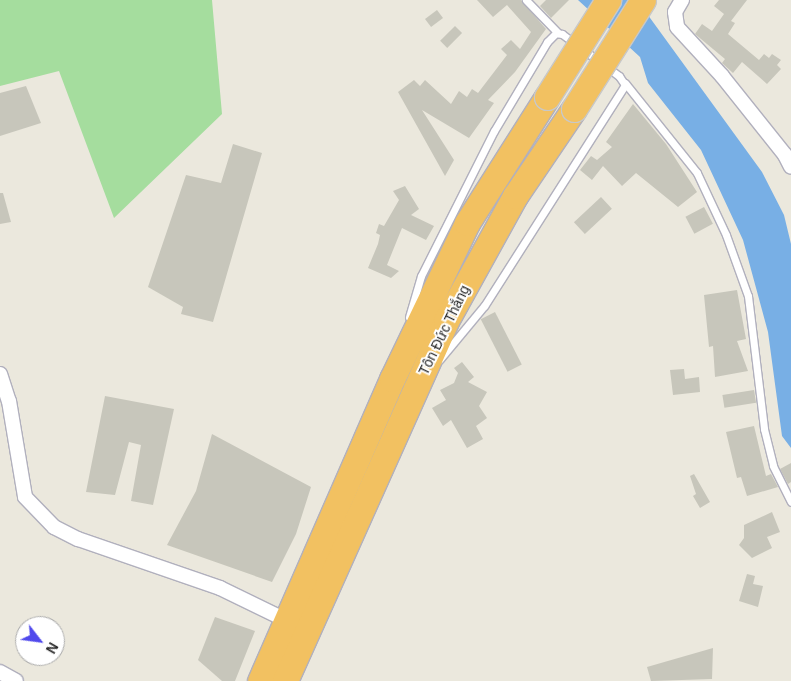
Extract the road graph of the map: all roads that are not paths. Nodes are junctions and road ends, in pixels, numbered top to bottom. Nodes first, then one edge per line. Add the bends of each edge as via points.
1 (526, 0) edge
2 (608, 0) edge
3 (643, 0) edge
4 (682, 0) edge
5 (558, 33) junction
6 (625, 83) junction
7 (791, 167) edge
8 (0, 374) edge
9 (392, 379) junction
10 (415, 390) junction
11 (791, 502) edge
12 (299, 625) junction
13 (0, 672) edge
14 (16, 681) edge
15 (260, 681) edge
16 (285, 681) edge

1 - 5 lane
2 - 9 highway, Tôn Đức Thắng, bridge via 467,223
3 - 10 highway, Tôn Đức Thắng, bridge via 515,196 446,321
4 - 7 street via 675,12 677,27 734,90 786,155
5 - 6 lane
5 - 9 lane via 547,42 494,132 421,276
6 - 10 lane via 484,306
6 - 11 lane via 697,173 726,235 748,296 764,429 773,466
8 - 12 street via 9,401 25,496 54,526 99,547 220,588
9 - 12 highway, Tôn Đức Thắng
10 - 12 highway, Tôn Đức Thắng
12 - 15 highway, Tôn Đức Thắng
12 - 16 highway, Tôn Đức Thắng
13 - 14 street

